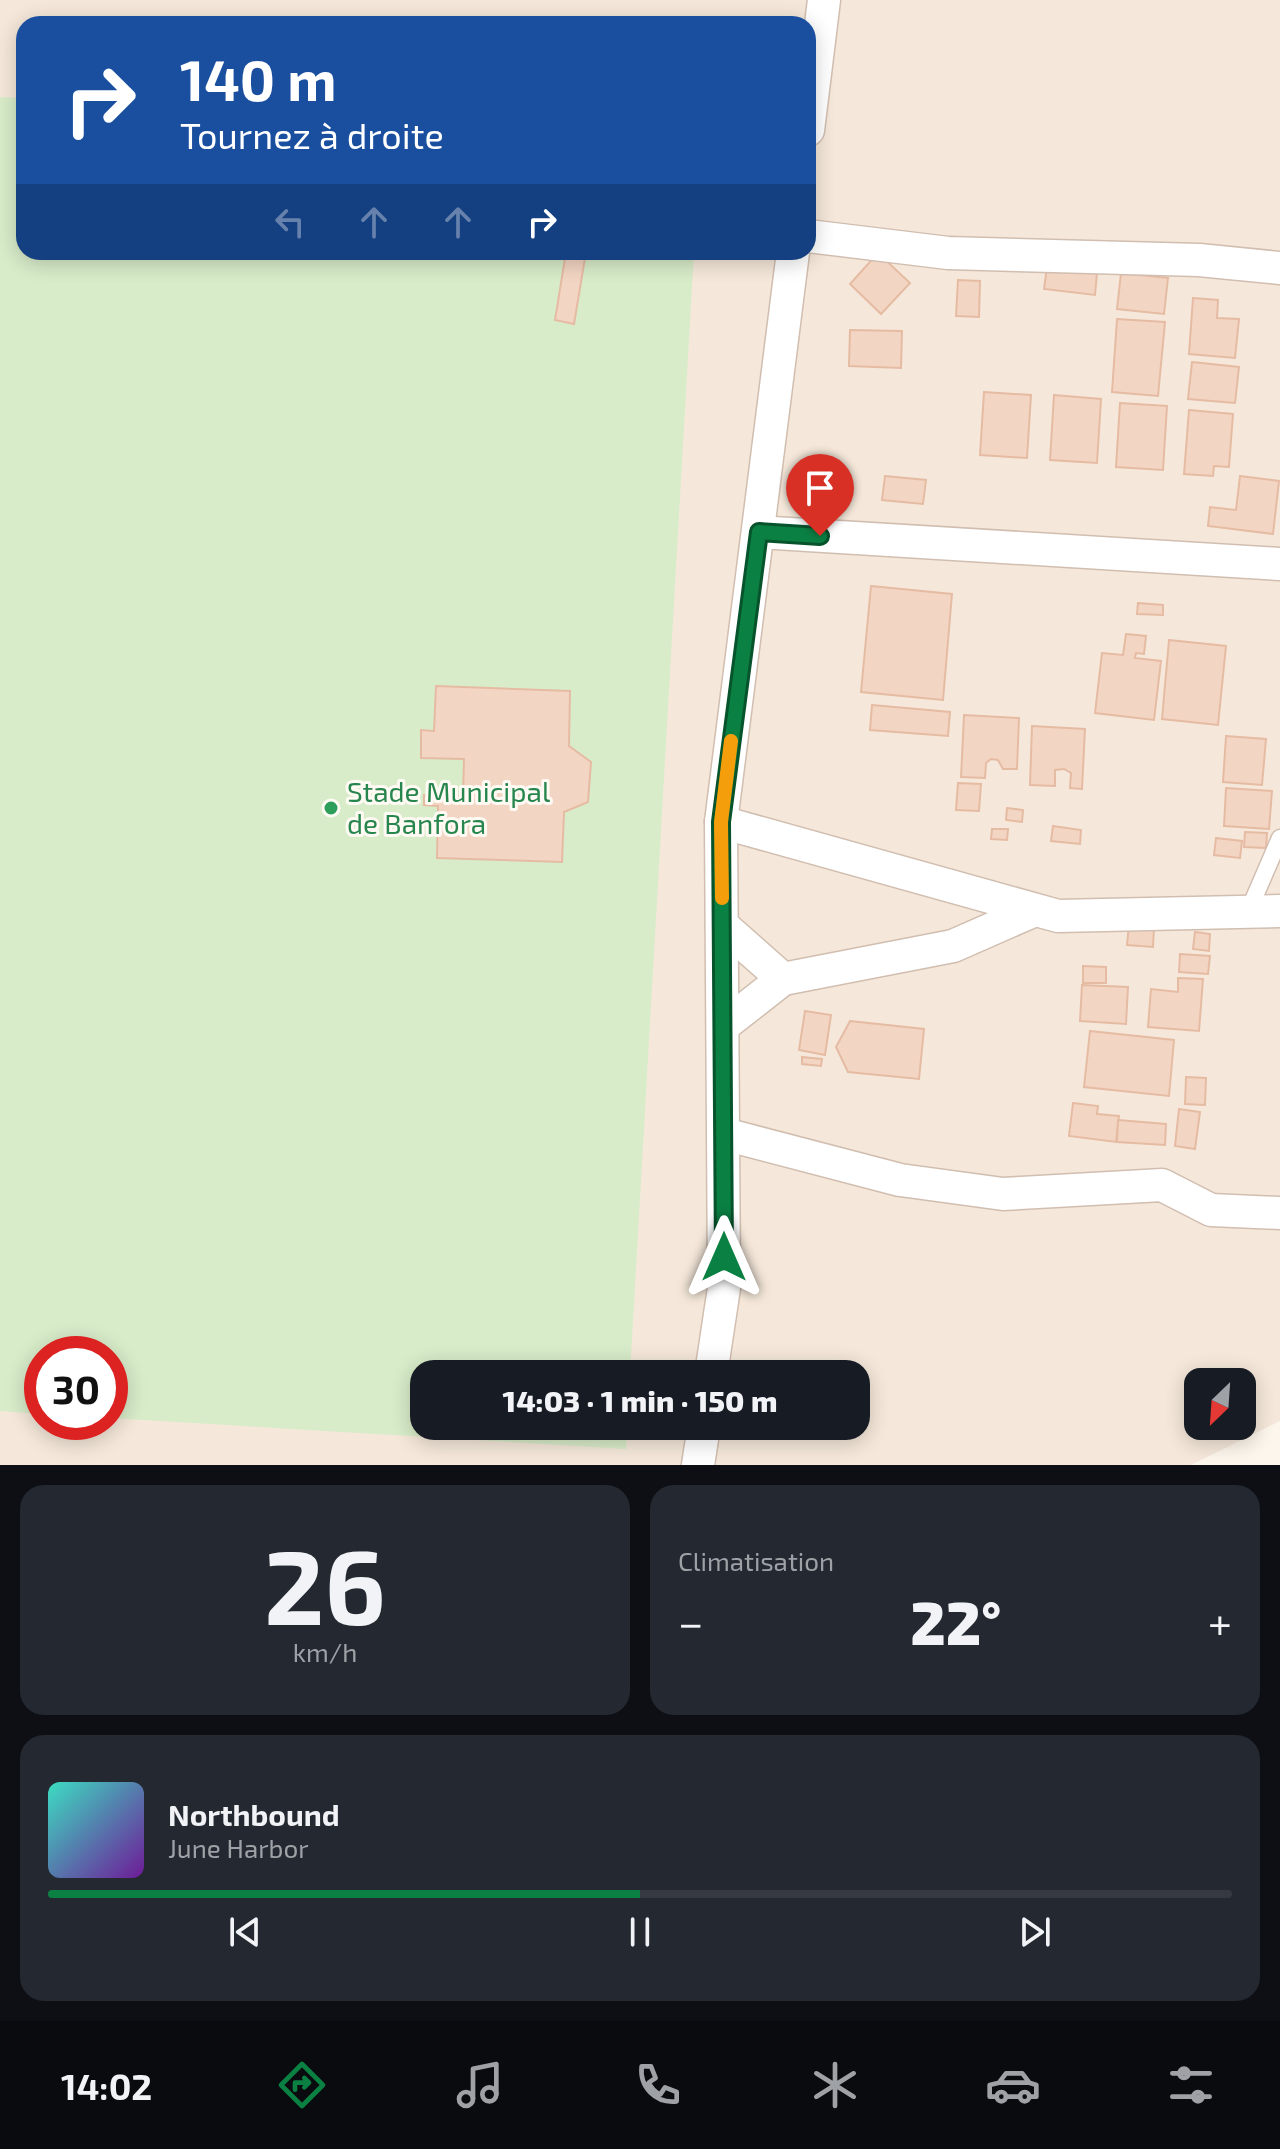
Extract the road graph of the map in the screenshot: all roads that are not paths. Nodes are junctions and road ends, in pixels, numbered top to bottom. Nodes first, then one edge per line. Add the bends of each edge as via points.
1 (824, 0) edge
2 (816, 65) edge
3 (816, 237) edge
4 (792, 260) edge
5 (1280, 268) edge
6 (759, 532) junction
7 (1280, 564) edge
8 (721, 822) junction
9 (1280, 838) edge
10 (1035, 910) junction
11 (1280, 911) edge
12 (1248, 912) junction
13 (722, 925) junction
14 (783, 979) junction
15 (723, 1026) junction
16 (724, 1134) junction
17 (1280, 1213) edge
18 (713, 1360) edge
19 (702, 1440) edge
20 (698, 1465) edge

1 - 2 street
3 - 5 street via 948,253 1199,260
4 - 6 street
6 - 7 street
6 - 8 street
8 - 10 street
8 - 13 street
9 - 12 lane
10 - 12 street via 1058,916
10 - 14 street via 953,946
11 - 12 street
13 - 14 street
13 - 15 street
14 - 15 street
15 - 16 street
16 - 17 street via 900,1180 1003,1194 1162,1185 1211,1210
16 - 18 street via 724,1288
19 - 20 street

